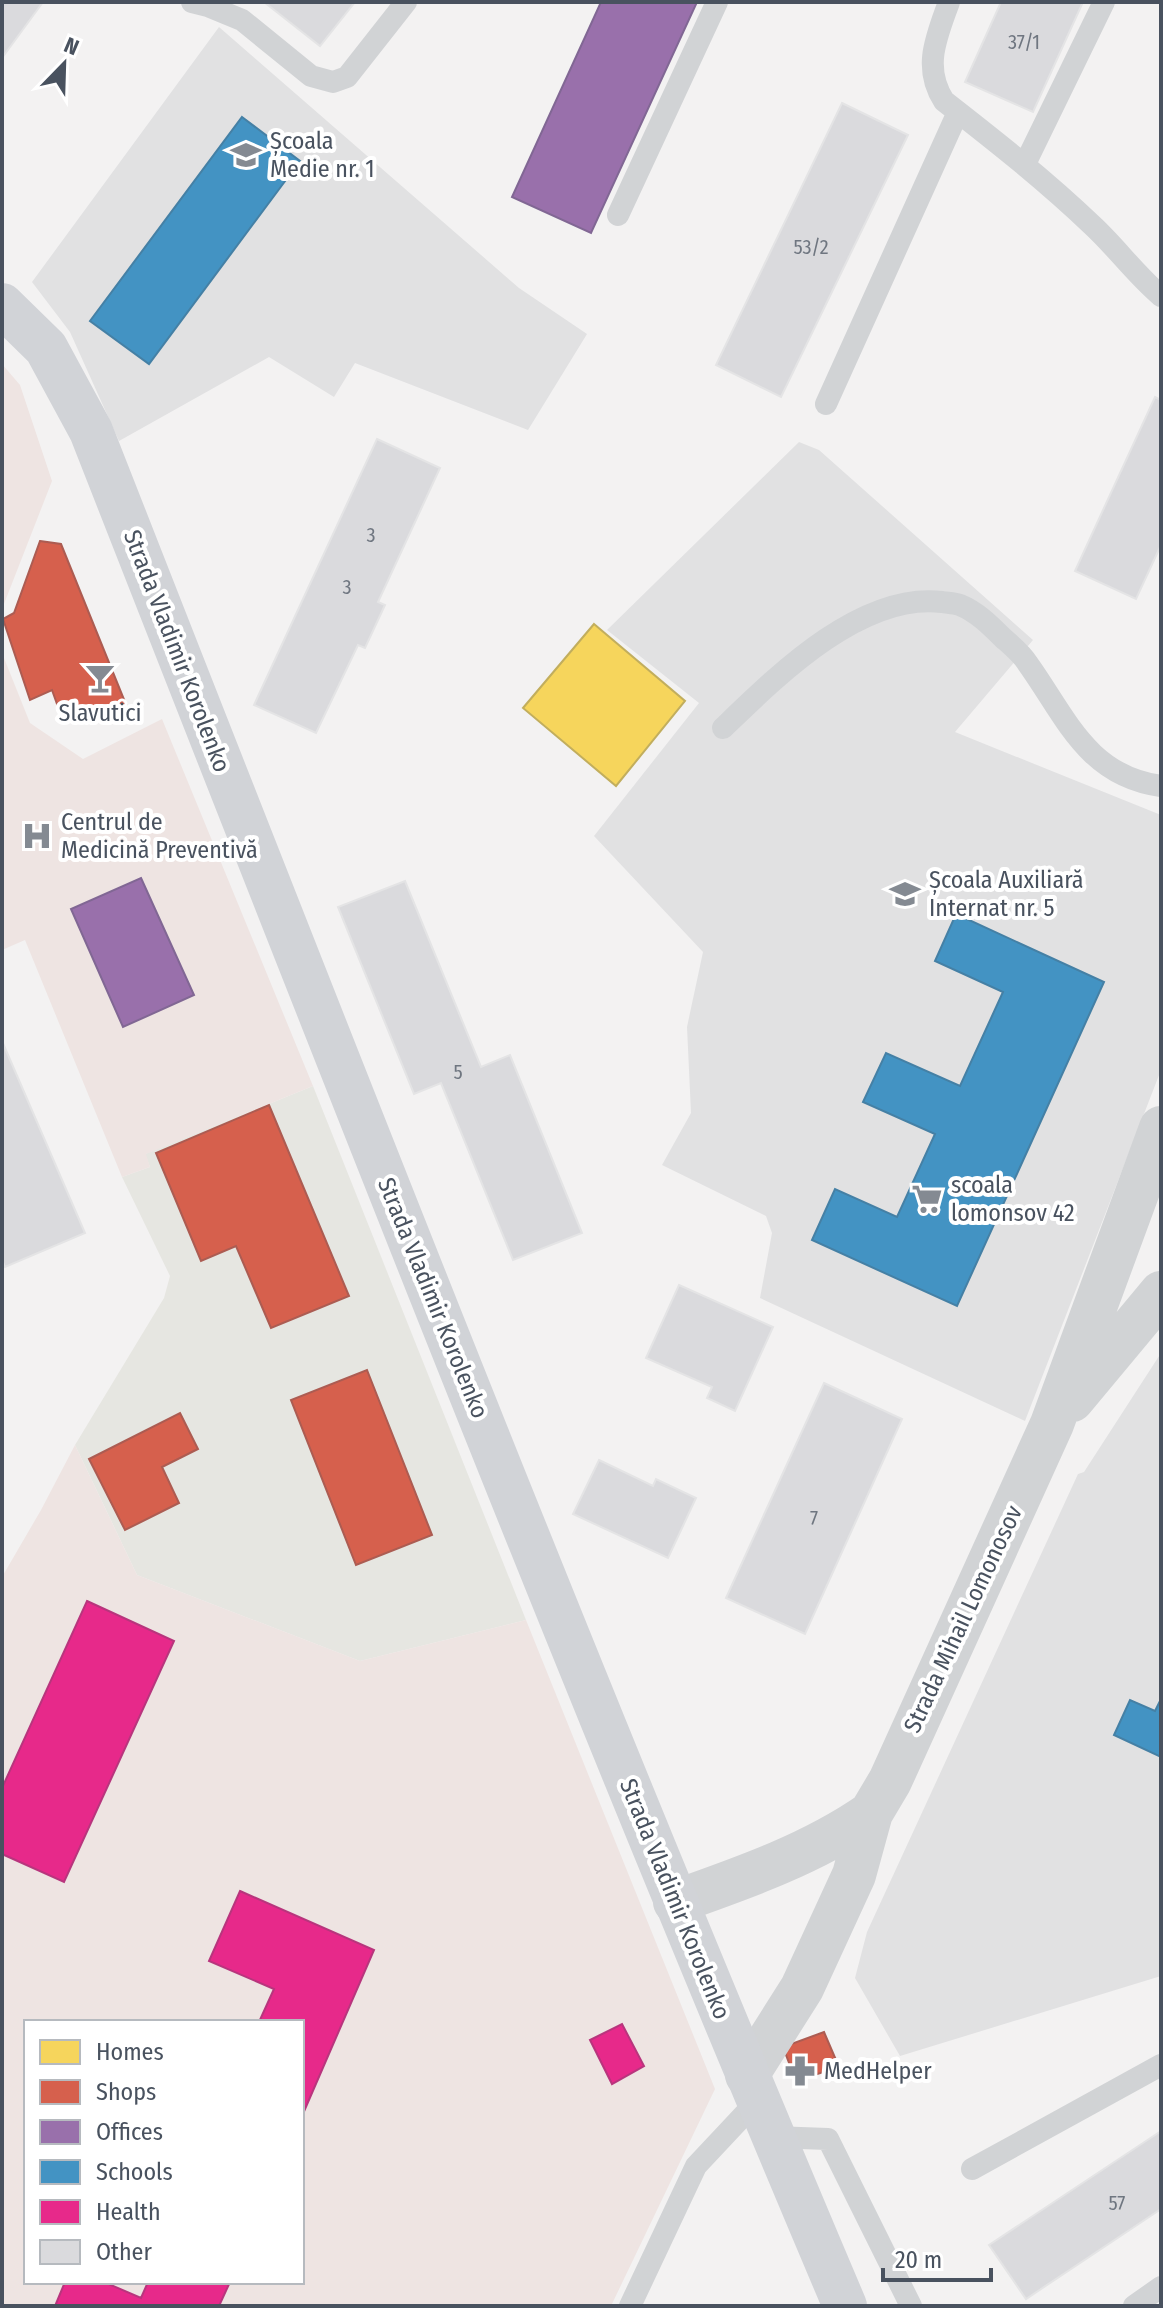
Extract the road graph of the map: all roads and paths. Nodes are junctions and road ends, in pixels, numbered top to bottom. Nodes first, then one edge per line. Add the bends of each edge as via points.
1 (192, 2) edge
2 (406, 2) edge
3 (717, 2) edge
4 (949, 2) edge
5 (1104, 2) edge
6 (958, 112) junction
7 (1025, 164) junction
8 (618, 215) dead end
9 (1161, 296) edge
10 (2, 305) edge
11 (826, 404) dead end
12 (723, 728) dead end
13 (1161, 786) edge
14 (1161, 1128) edge
15 (1161, 1293) edge
16 (1052, 1424) junction
17 (871, 1813) junction
18 (675, 1902) junction
19 (1161, 2065) edge
20 (759, 2104) junction
21 (972, 2169) dead end
22 (1161, 2287) edge
23 (630, 2306) edge
24 (845, 2306) edge
25 (911, 2306) edge
26 (1134, 2306) edge

1 - 2 lane via 242,20 311,76 333,82 347,77
3 - 8 lane
4 - 6 lane via 932,65 935,87
5 - 7 lane
6 - 7 lane
6 - 11 lane
7 - 9 lane
10 - 18 main road, Strada Vladimir Korolenko via 46,348 91,431
12 - 13 lane via 811,650 873,612 923,600 958,604 986,620 1027,661 1092,754 1126,777
14 - 16 street, Strada Mihail Lomonosov
15 - 16 street, Strada Mihail Lomonosov
16 - 17 street, Strada Mihail Lomonosov
17 - 18 street, Strada Mihail Lomonosov via 760,1872
17 - 20 street, Strada Mihail Lomonosov via 854,1875 802,1988
18 - 20 main road, Strada Vladimir Korolenko
19 - 21 lane
20 - 23 lane via 696,2166
20 - 24 main road, Strada Vladimir Korolenko
20 - 25 lane via 828,2139
22 - 26 lane

